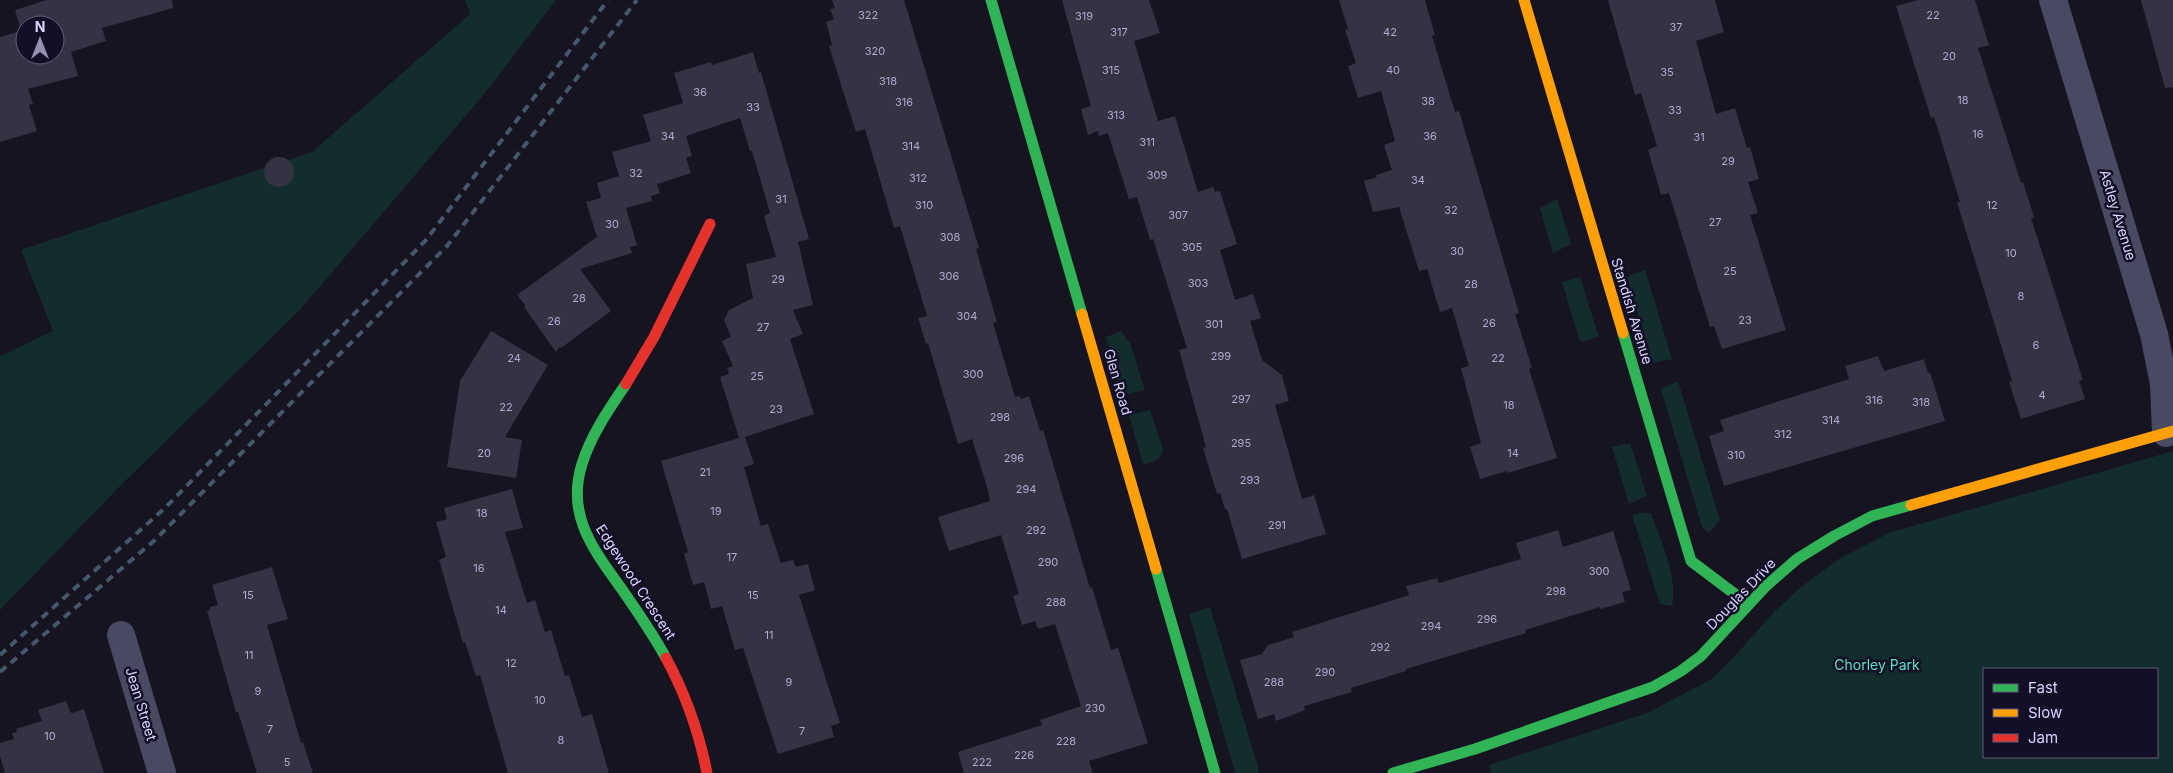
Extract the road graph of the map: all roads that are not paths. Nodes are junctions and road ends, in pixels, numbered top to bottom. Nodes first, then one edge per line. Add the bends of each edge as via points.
1 (991, 0) edge
2 (1524, 0) edge
3 (2053, 0) edge
4 (710, 224) dead end
5 (2170, 432) edge
6 (1748, 604) junction
7 (121, 635) dead end
8 (162, 773) edge
9 (706, 773) edge
10 (1215, 773) edge
11 (1393, 773) edge

1 - 10 street, Glen Road
2 - 6 street, Standish Avenue via 1692,561
3 - 5 street, Astley Avenue via 2154,334
4 - 9 street, Edgewood Crescent via 646,352 583,458 577,503 591,546 661,646 682,685 703,748
5 - 6 street, Douglas Drive via 1872,516 1798,558
6 - 11 street, Douglas Drive via 1697,659 1653,687 1476,749
7 - 8 street, Jean Street

